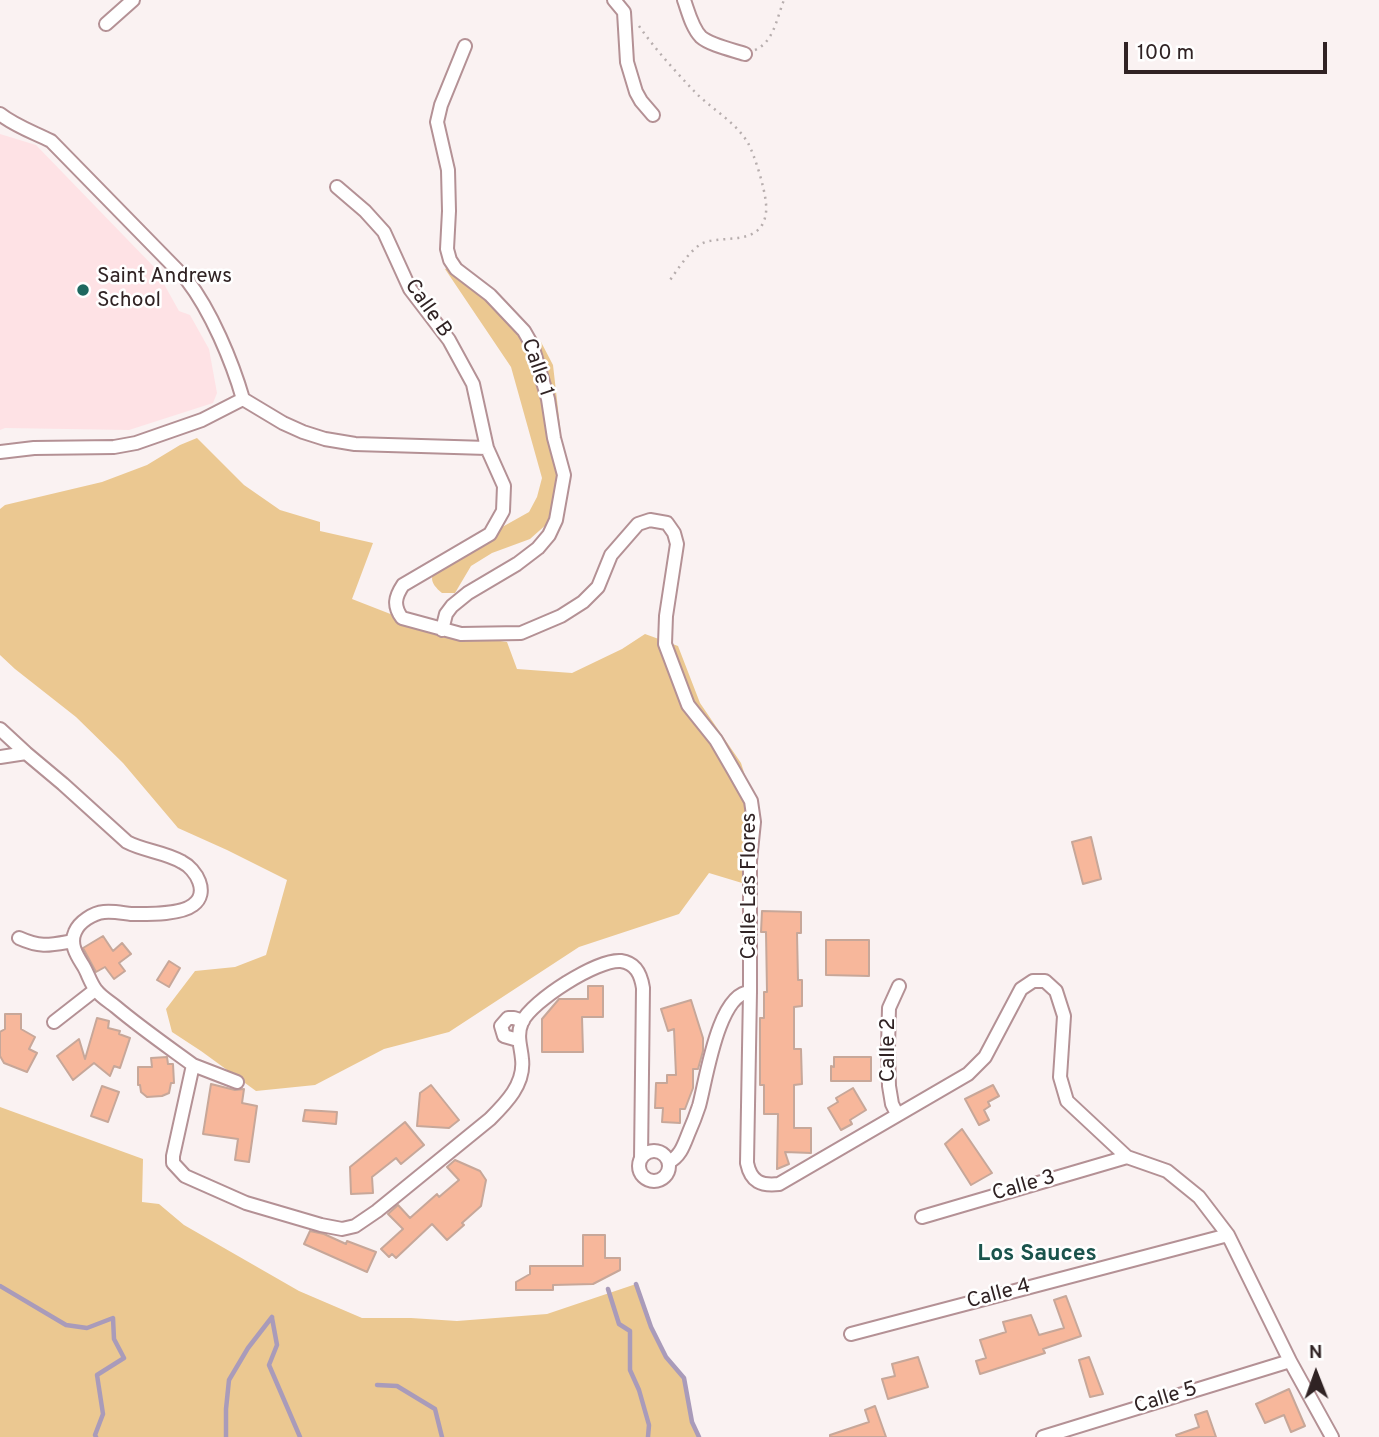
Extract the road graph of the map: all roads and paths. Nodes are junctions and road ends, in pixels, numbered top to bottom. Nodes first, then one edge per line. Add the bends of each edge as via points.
1 (133, 0) edge
2 (614, 0) edge
3 (684, 0) edge
4 (784, 0) edge
5 (624, 12) junction
6 (106, 24) dead end
7 (465, 46) dead end
8 (745, 54) joint
9 (0, 114) edge
10 (653, 115) dead end
11 (337, 187) dead end
12 (668, 283) dead end
13 (243, 399) junction
14 (487, 448) junction
15 (0, 452) edge
16 (442, 630) junction
17 (0, 729) edge
18 (26, 753) junction
19 (0, 757) edge
20 (19, 938) dead end
21 (73, 941) junction
22 (899, 986) dead end
23 (95, 990) junction
24 (750, 992) junction
25 (523, 1021) junction
26 (54, 1022) dead end
27 (518, 1040) junction
28 (193, 1065) junction
29 (237, 1082) dead end
30 (897, 1115) junction
31 (642, 1143) junction
32 (662, 1156) junction
33 (1126, 1157) junction
34 (641, 1158) junction
35 (922, 1217) dead end
36 (1228, 1235) junction
37 (851, 1334) dead end
38 (1290, 1361) junction
39 (1043, 1437) edge
40 (1332, 1437) edge

1 - 6 street
2 - 5 street
3 - 8 street via 701,37
4 - 8 path via 772,34 761,48
5 - 10 street via 627,62 636,92
5 - 12 path via 695,93 748,144 767,206 758,230 702,243
7 - 16 street, Calle 1 via 438,122 449,170 447,249 456,269 490,295 533,345 564,475 549,535 517,564 452,606
9 - 13 street via 51,141 187,280 206,309
11 - 14 street, Calle B via 384,232 410,289 449,340 474,384
13 - 14 street via 283,424 325,439
13 - 15 street via 202,420 136,443
14 - 16 street, Calle Las Flores via 504,486 498,522 490,534 403,585 397,594 396,607 402,618
16 - 24 street, Calle Las Flores via 521,633 561,616 598,587 611,555 632,530 650,520 669,525 677,544 665,644 688,705 716,740 751,801
17 - 18 street
18 - 19 street
18 - 21 street via 127,842 191,868 201,888 193,906 179,911 90,916 80,924
20 - 21 street via 43,946
21 - 23 street
22 - 30 street, Calle 2 via 889,1008 888,1048 889,1086
23 - 26 street
23 - 28 street
24 - 30 street, Calle Las Flores via 747,1163 755,1181 779,1184
24 - 32 street via 735,999 720,1024 683,1149 675,1159
25 - 27 street
25 - 27 street via 508,1018 501,1026 504,1036
25 - 31 street via 562,985 600,966 619,961 636,969 643,988
27 - 28 street via 521,1076 503,1106 377,1211 355,1226 342,1228 246,1203 177,1169 173,1156
28 - 29 street
30 - 33 street, Calle Las Flores via 968,1074 985,1056 1021,989 1033,981 1045,981 1056,991 1063,1016 1060,1077 1067,1101
31 - 32 street
31 - 34 street
32 - 34 street
32 - 34 street via 668,1172 653,1181 641,1173
33 - 35 street, Calle 3
33 - 36 street, Calle Las Flores via 1167,1171 1199,1197
36 - 37 street, Calle 4
36 - 38 street, Calle Las Flores
38 - 39 street, Calle 5
38 - 40 street, Calle Las Flores

